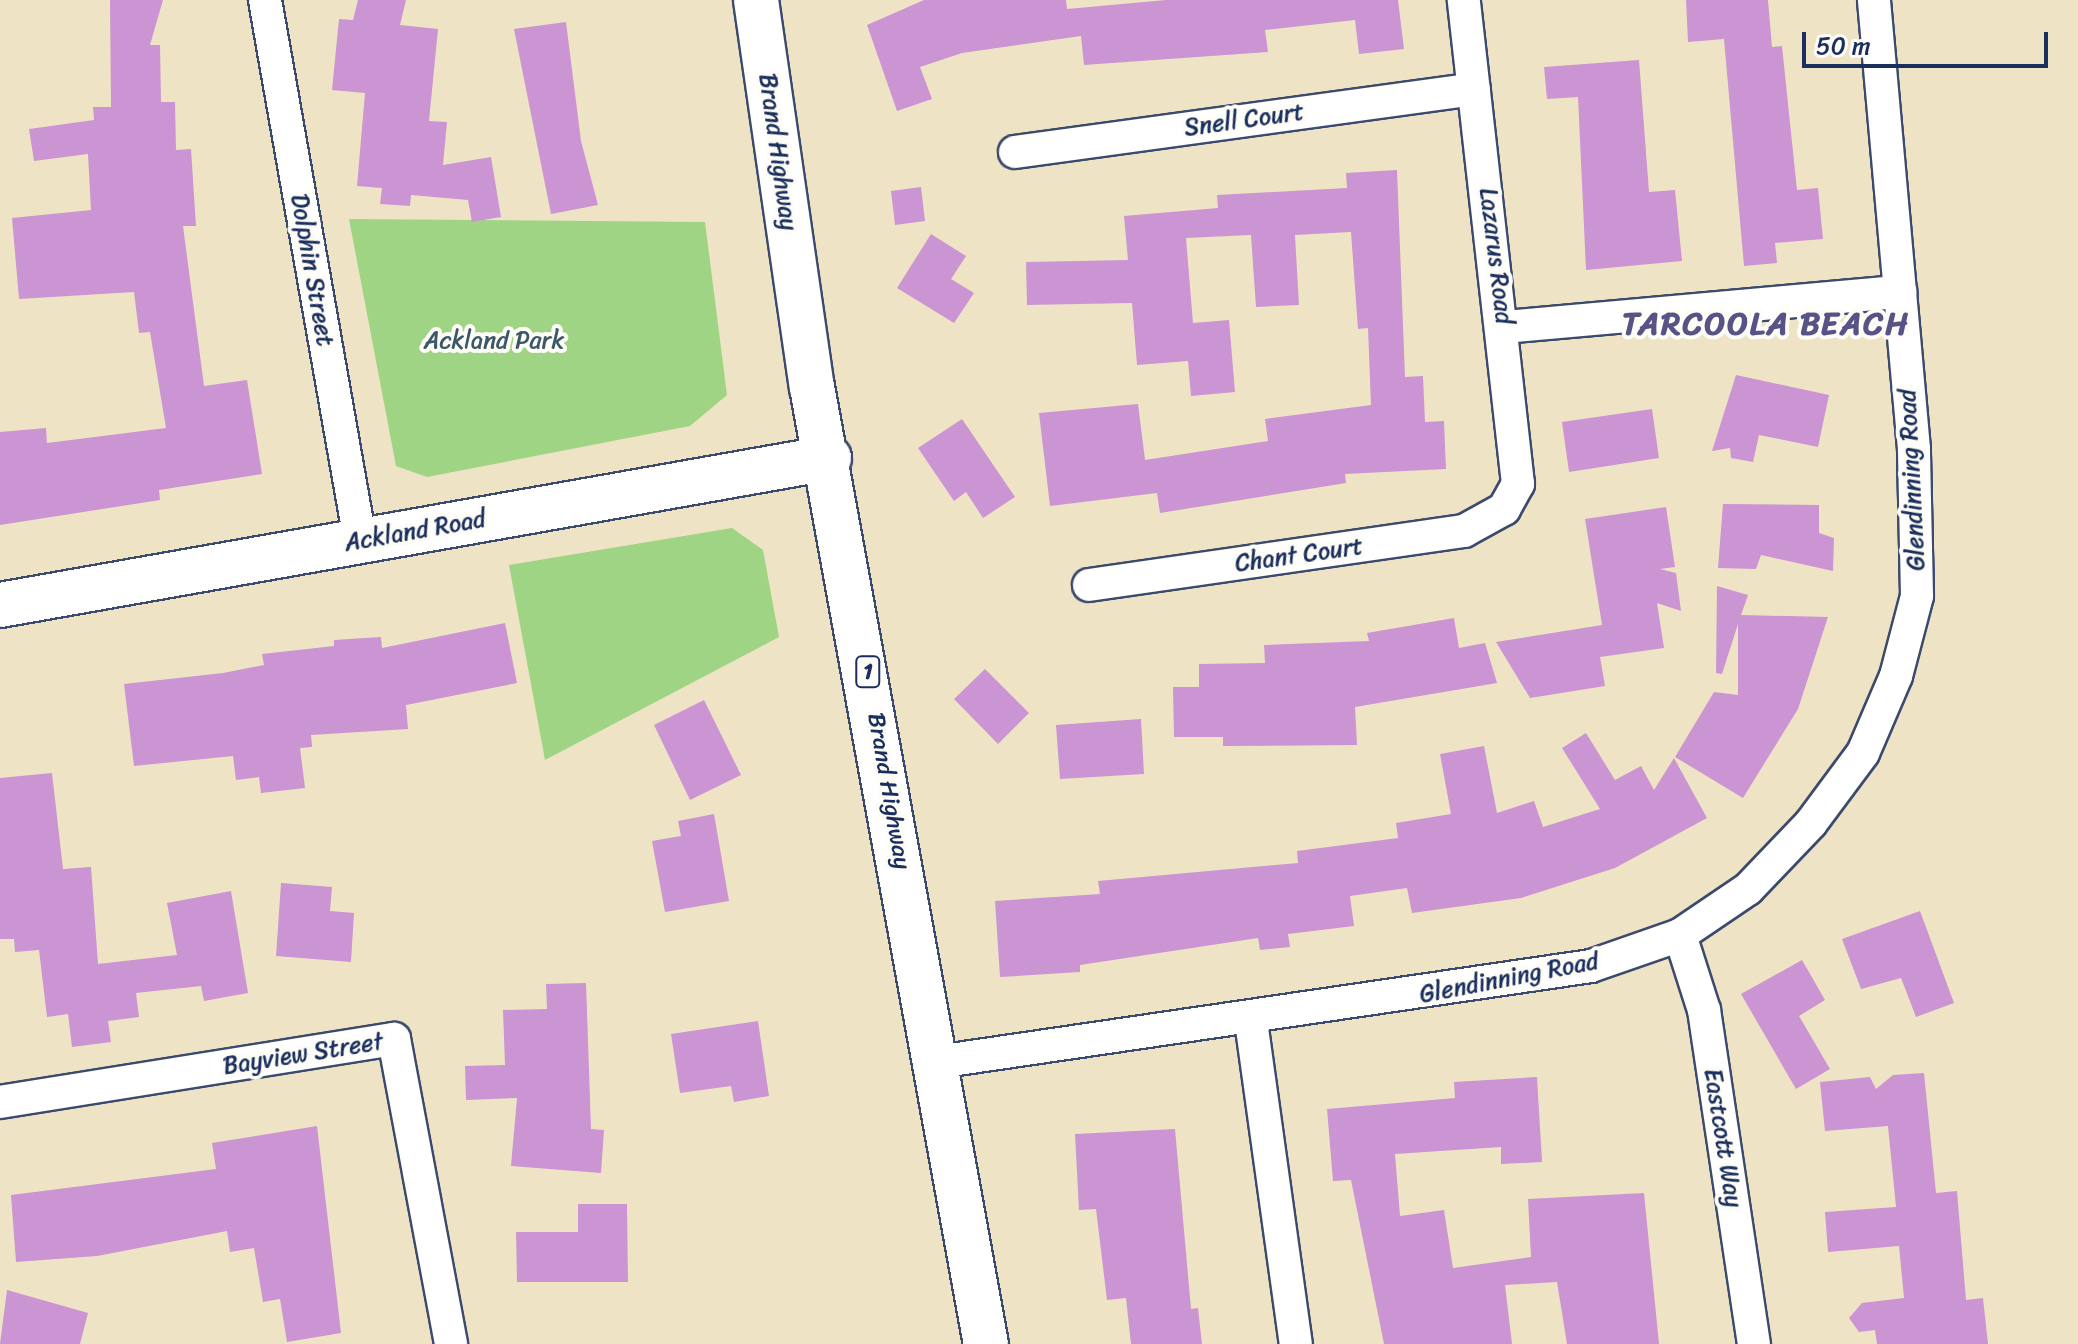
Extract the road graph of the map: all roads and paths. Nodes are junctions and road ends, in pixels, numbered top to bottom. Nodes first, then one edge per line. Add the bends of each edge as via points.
1 (265, 0) edge
2 (756, 0) edge
3 (1464, 0) edge
4 (1874, 0) edge
5 (1474, 89) junction
6 (1015, 152) dead end
7 (1900, 292) junction
8 (1505, 327) junction
9 (829, 458) junction
10 (1504, 509) joint
11 (360, 540) junction
12 (1089, 585) dead end
13 (0, 605) edge
14 (1680, 935) junction
15 (1251, 1021) junction
16 (937, 1062) junction
17 (0, 1102) edge
18 (451, 1344) edge
19 (986, 1344) edge
20 (1296, 1344) edge
21 (1754, 1344) edge

1 - 11 street, Dolphin Street
2 - 9 main road, Brand Highway / 1
3 - 5 street, Lazarus Road
4 - 7 street, Glendinning Road
5 - 6 street, Snell Court
5 - 8 street, Lazarus Road
7 - 8 street
7 - 14 street, Glendinning Road via 1917,596 1896,676 1863,753 1811,823 1748,889
8 - 10 street, Lazarus Road via 1518,484
9 - 11 main road, Ackland Road
9 - 16 main road, Brand Highway / 1
10 - 12 street, Chant Court via 1464,531
11 - 13 main road, Ackland Road
14 - 15 street, Glendinning Road via 1521,981
14 - 21 street, Eastcott Way via 1704,1010
15 - 16 street, Glendinning Road
15 - 20 street
16 - 19 main road, Brand Highway / 1
17 - 18 street, Bayview Street via 394,1039

